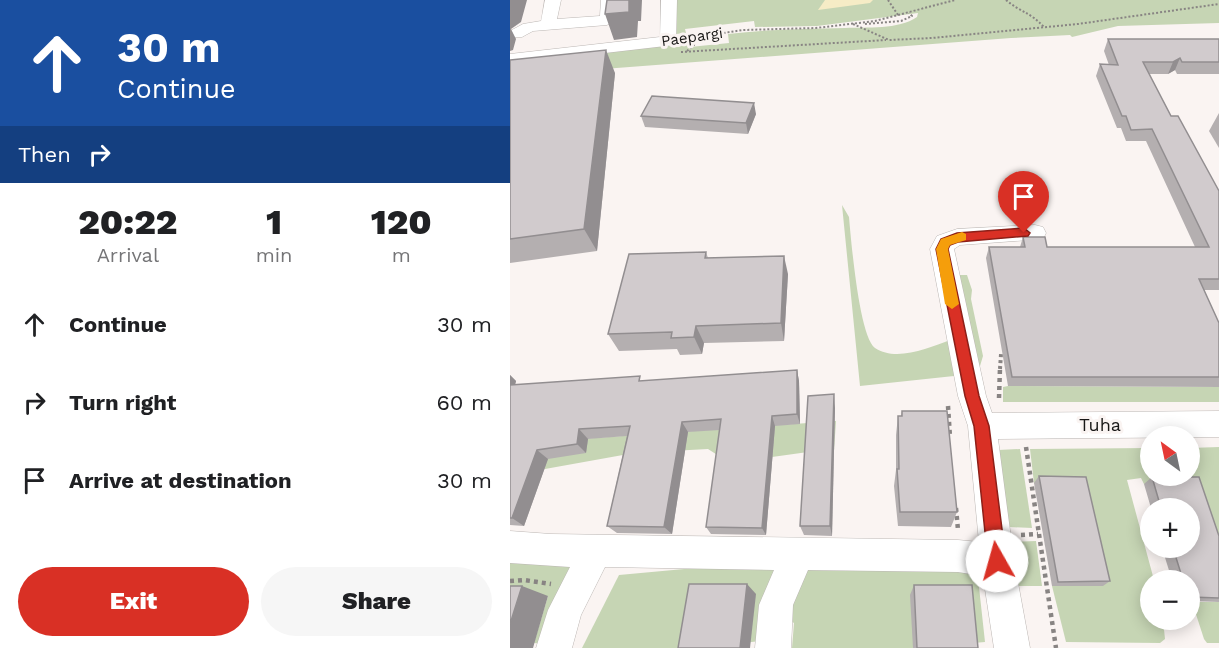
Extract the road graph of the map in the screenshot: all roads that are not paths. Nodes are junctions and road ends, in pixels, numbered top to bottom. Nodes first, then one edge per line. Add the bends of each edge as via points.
1 (553, 0) edge
2 (609, 0) edge
3 (669, 0) edge
4 (548, 25) junction
5 (516, 34) dead end
6 (510, 58) edge
7 (1035, 233) dead end
8 (990, 416) junction
9 (1219, 424) edge
10 (510, 547) edge
11 (596, 551) junction
12 (798, 554) junction
13 (997, 561) junction
14 (554, 648) edge
15 (772, 648) edge
16 (1012, 648) edge

1 - 4 street
2 - 4 street via 607,20
3 - 6 street, Paepargi via 672,46
4 - 5 street via 529,27
7 - 8 street via 957,237 945,242 942,249 972,396
8 - 9 street, Tuha
8 - 13 street
10 - 11 street
11 - 12 street
11 - 14 street via 565,610
12 - 13 street via 957,556
12 - 15 street via 776,605
13 - 16 street

